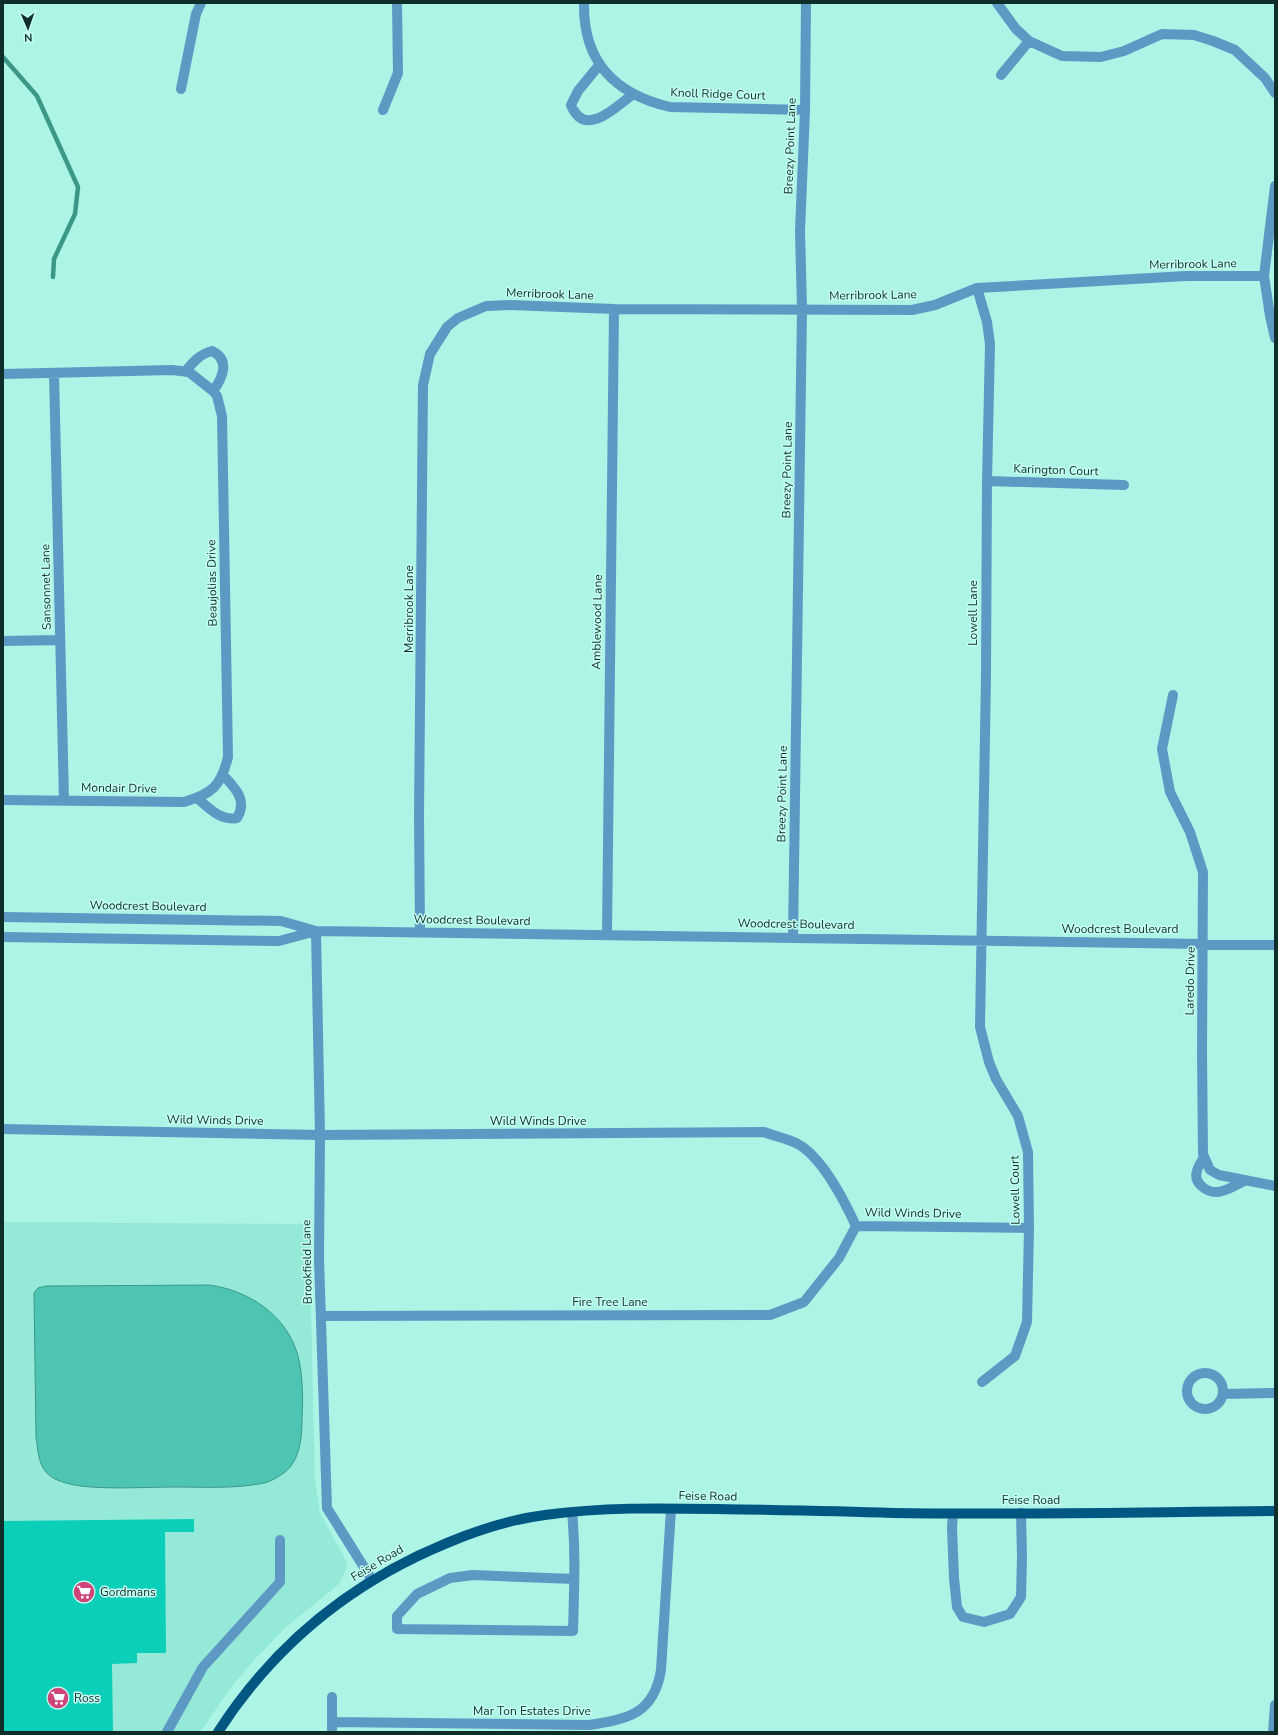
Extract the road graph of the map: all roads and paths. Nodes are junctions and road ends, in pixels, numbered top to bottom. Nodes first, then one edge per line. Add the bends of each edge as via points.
1 (201, 3) edge
2 (397, 3) edge
3 (584, 3) edge
4 (806, 3) edge
5 (997, 3) edge
6 (1029, 41) junction
7 (600, 64) junction
8 (1001, 74) dead end
9 (181, 89) dead end
10 (1275, 93) edge
11 (633, 94) junction
12 (383, 110) dead end
13 (805, 110) junction
14 (1275, 186) edge
15 (1264, 276) junction
16 (977, 288) junction
17 (614, 309) junction
18 (802, 309) junction
19 (1275, 338) edge
20 (185, 372) junction
21 (54, 373) junction
22 (3, 374) edge
23 (213, 392) junction
24 (987, 481) junction
25 (1124, 485) dead end
26 (60, 640) junction
27 (3, 641) edge
28 (1173, 695) dead end
29 (223, 775) junction
30 (197, 798) junction
31 (3, 800) edge
32 (64, 801) junction
33 (3, 917) edge
34 (316, 931) junction
35 (420, 932) junction
36 (607, 935) junction
37 (3, 937) edge
38 (793, 937) junction
39 (981, 941) junction
40 (1204, 943) junction
41 (1275, 945) edge
42 (3, 1129) edge
43 (320, 1135) junction
44 (1204, 1157) junction
45 (1244, 1181) junction
46 (1275, 1186) edge
47 (856, 1226) junction
48 (1029, 1228) junction
49 (320, 1316) junction
50 (982, 1382) dead end
51 (1275, 1393) edge
52 (1223, 1394) dead end
53 (671, 1509) junction
54 (1275, 1511) edge
55 (572, 1512) junction
56 (1022, 1513) junction
57 (953, 1514) junction
58 (280, 1540) dead end
59 (574, 1579) junction
60 (372, 1580) junction
61 (332, 1697) dead end
62 (1275, 1705) edge
63 (332, 1727) edge
64 (167, 1732) edge
65 (218, 1732) edge
66 (1273, 1732) edge

1 - 9 street via 196,14
2 - 12 street via 398,73
3 - 7 street, Knoll Ridge Court via 586,33
4 - 13 street, Breezy Point Lane
5 - 6 street via 1016,29
6 - 8 street
6 - 10 street via 1062,56 1101,57 1124,51 1162,34 1194,35 1235,50 1265,78
7 - 11 street, Knoll Ridge Court via 622,88
7 - 11 street via 578,90 571,105 574,113 584,120 594,121
11 - 13 street, Knoll Ridge Court via 670,107
13 - 18 street, Breezy Point Lane via 800,230
14 - 15 street
15 - 16 street, Merribrook Lane via 1186,276
15 - 19 street
16 - 18 street, Merribrook Lane via 935,305 912,310
16 - 24 street, Lowell Lane via 987,322 990,344
17 - 18 street, Merribrook Lane
17 - 35 street, Merribrook Lane via 486,306 458,318 447,327 430,354 423,385
17 - 36 street, Amblewood Lane
18 - 38 street, Breezy Point Lane
20 - 21 street, Beaujolias Drive via 172,370
20 - 23 street, Beaujolias Drive via 189,372
20 - 23 street via 202,355 212,351 218,354 222,359 223,368 221,380
21 - 22 street, Beaujolias Drive
21 - 26 street, Sansonnet Lane
23 - 29 street, Beaujolias Drive via 217,396 222,416 228,757
24 - 25 street, Karington Court
24 - 39 street, Lowell Lane
26 - 27 street
26 - 32 street, Sansonnet Lane
28 - 40 street, Laredo Drive via 1162,749 1170,792 1190,832 1204,872
29 - 30 street, Mondair Drive via 213,790
29 - 30 street via 237,790 241,802 241,811 237,818 229,819 216,814
30 - 32 street, Mondair Drive via 184,802
31 - 32 street, Mondair Drive
33 - 34 street, Woodcrest Boulevard via 281,921
34 - 35 street, Woodcrest Boulevard
34 - 37 street, Woodcrest Boulevard via 279,941
34 - 43 street, Brookfield Lane
35 - 36 street, Woodcrest Boulevard
36 - 38 street, Woodcrest Boulevard
38 - 39 street, Woodcrest Boulevard
39 - 40 street, Woodcrest Boulevard
39 - 48 street, Lowell Court via 980,1027 989,1062 1018,1116 1028,1152
40 - 41 street, Woodcrest Boulevard
40 - 44 street, Laredo Drive
42 - 43 street, Wild Winds Drive
43 - 47 street, Wild Winds Drive via 764,1132 797,1144 815,1159 842,1196
43 - 49 street, Brookfield Lane
44 - 45 street via 1210,1170
44 - 45 street, Laredo Drive via 1196,1172 1198,1181 1204,1189 1217,1192
45 - 46 street
47 - 48 street, Wild Winds Drive
47 - 49 street, Fire Tree Lane via 839,1258 804,1302 770,1315
48 - 50 street, Lowell Court via 1027,1322 1015,1356
49 - 60 street, Brookfield Lane via 327,1508
51 - 52 street
53 - 55 main road, Feise Road via 619,1508
53 - 57 main road, Feise Road
53 - 63 street, Mar Ton Estates Drive via 659,1682 654,1694 634,1714 619,1720 589,1725
54 - 56 main road, Feise Road
55 - 59 street
55 - 60 main road, Feise Road via 543,1515 467,1534 412,1557
56 - 57 main road, Feise Road
56 - 57 street via 1021,1597 1010,1614 984,1622 963,1617 957,1607
58 - 64 street via 280,1582 203,1666
59 - 59 street via 573,1631 397,1628 397,1616 417,1594 450,1578 473,1575
60 - 65 main road, Feise Road via 306,1629 282,1651 256,1680
61 - 63 street
62 - 66 street

